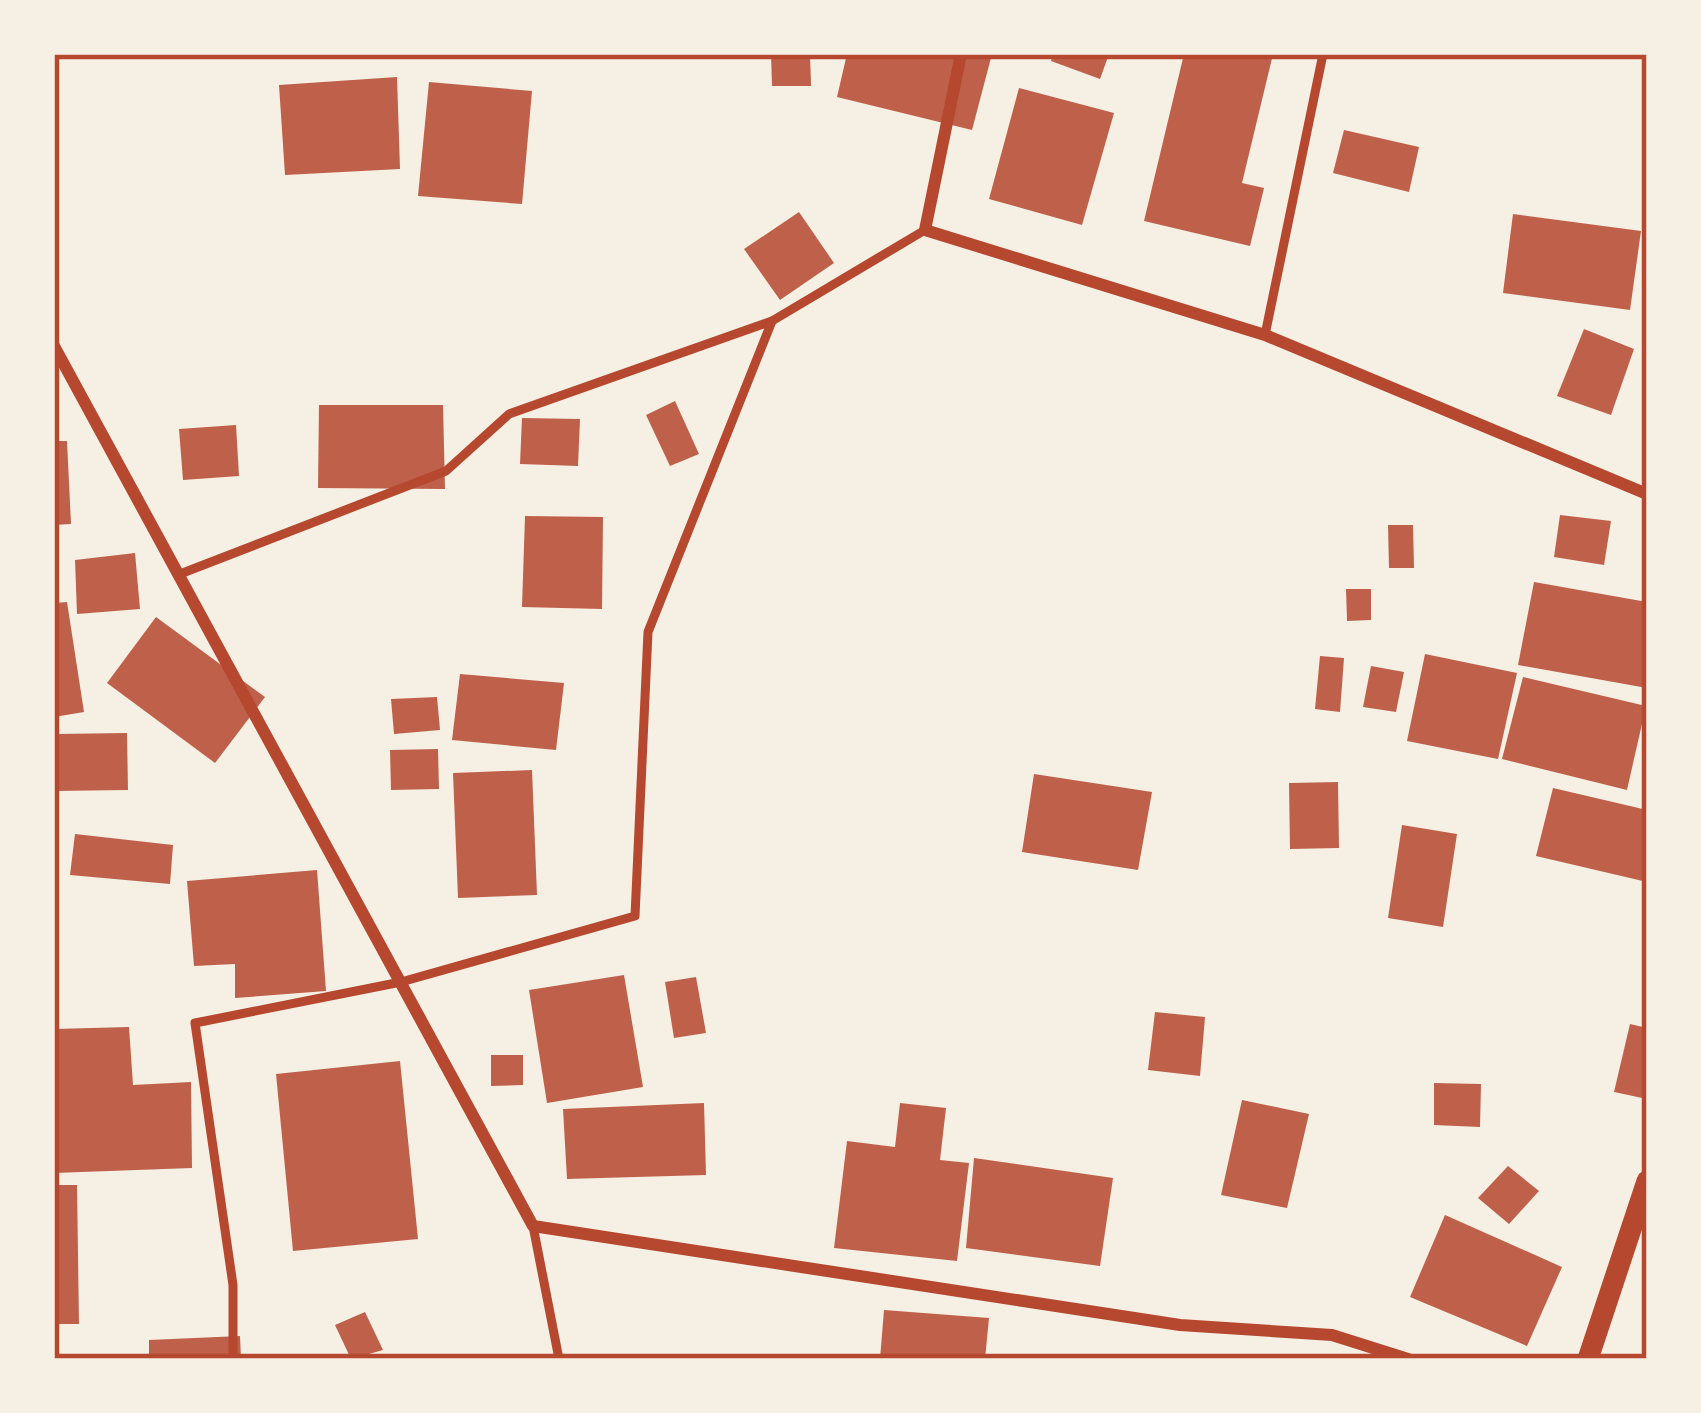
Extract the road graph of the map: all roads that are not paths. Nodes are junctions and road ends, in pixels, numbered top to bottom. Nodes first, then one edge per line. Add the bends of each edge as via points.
1 (961, 54) edge
2 (1323, 54) edge
3 (925, 230) junction
4 (772, 321) junction
5 (1265, 335) junction
6 (54, 346) edge
7 (1647, 494) edge
8 (180, 574) junction
9 (401, 982) junction
10 (1647, 1180) edge
11 (533, 1226) junction
12 (233, 1359) edge
13 (559, 1359) edge
14 (1408, 1359) edge
15 (1588, 1359) edge

1 - 3 street
2 - 5 lane
3 - 4 lane
3 - 5 street
4 - 8 lane via 509,414 446,471
4 - 9 lane via 648,632 634,916
5 - 7 street
6 - 8 street
8 - 9 street
9 - 11 street
9 - 12 lane via 195,1023 233,1286
10 - 15 street
11 - 13 lane
11 - 14 street via 1180,1325 1332,1335

